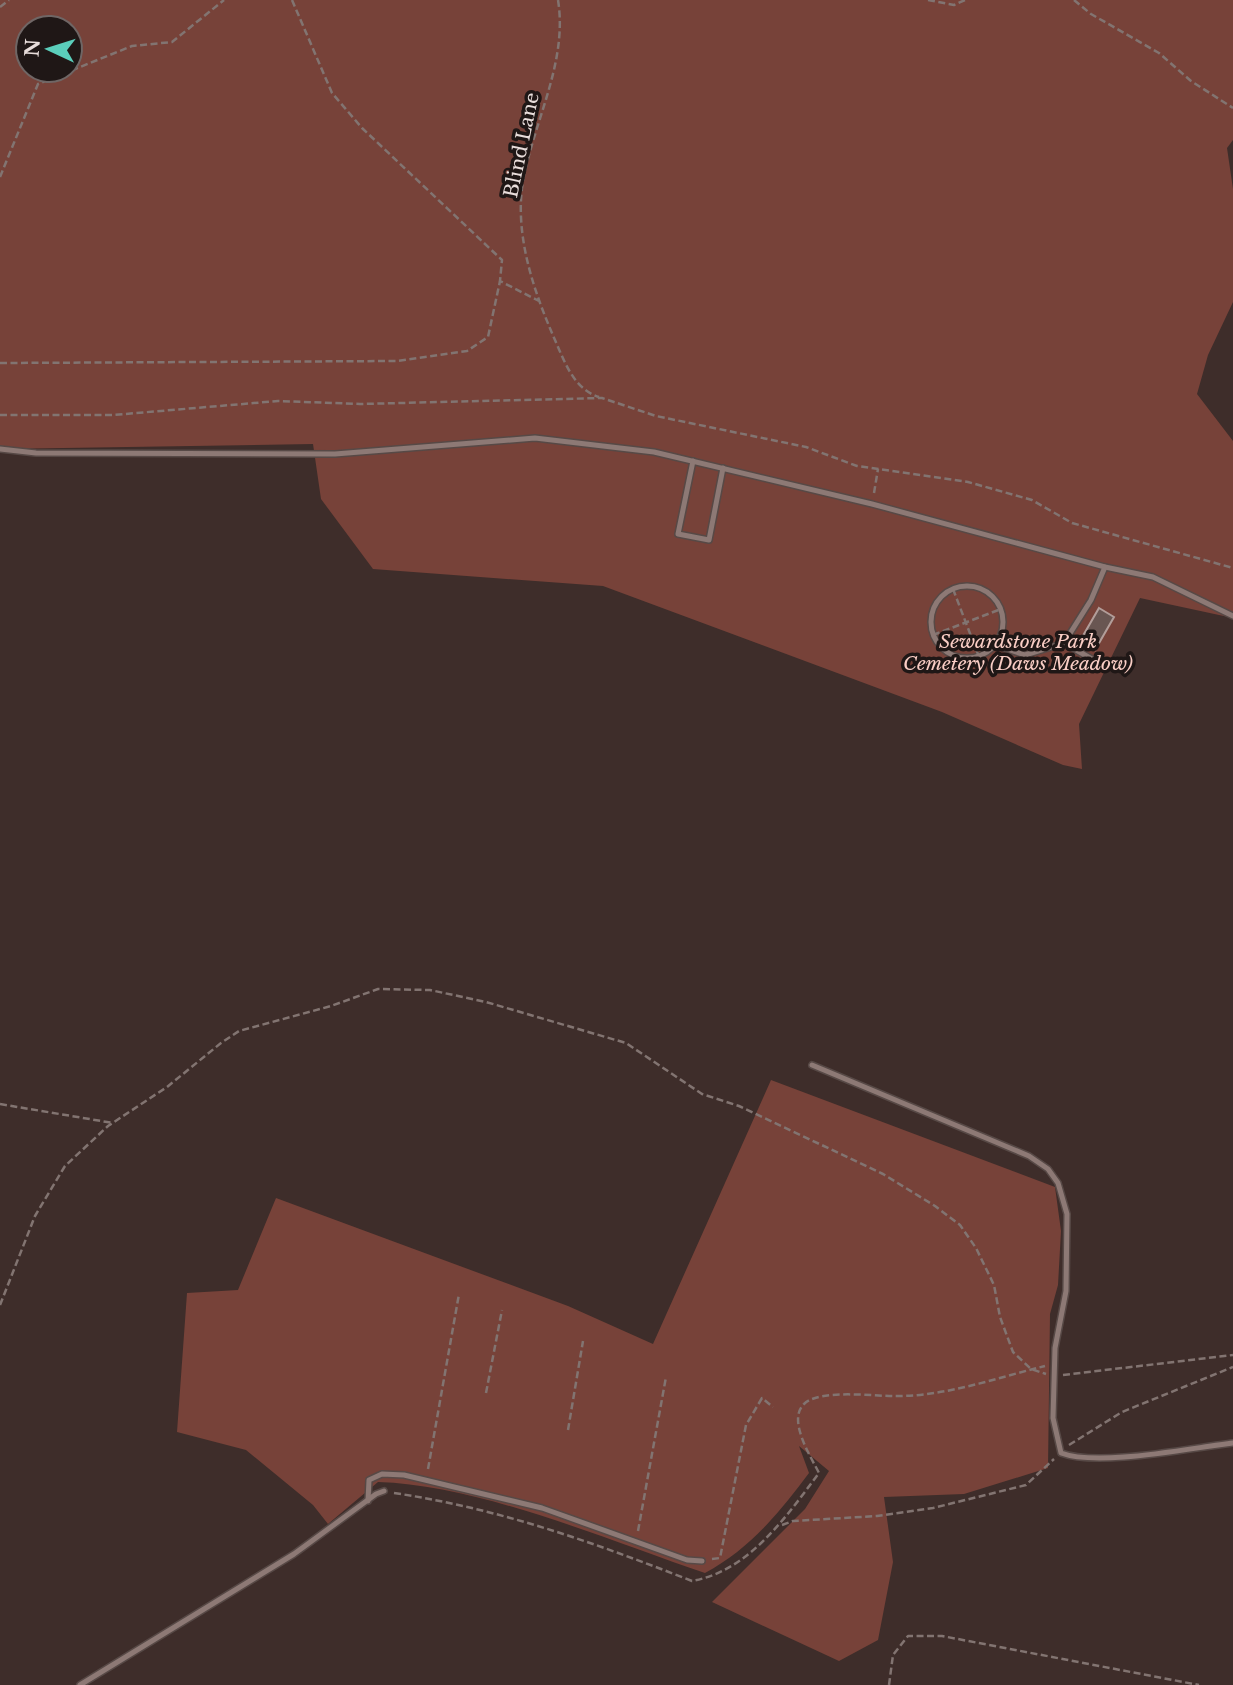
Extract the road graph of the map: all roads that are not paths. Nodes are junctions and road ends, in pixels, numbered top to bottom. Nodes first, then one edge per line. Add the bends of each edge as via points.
1 (0, 449) edge
2 (693, 461) junction
3 (723, 468) junction
4 (1105, 567) junction
5 (1233, 616) edge
6 (1064, 643) junction
7 (995, 645) junction
8 (1097, 662) dead end
9 (811, 1065) dead end
10 (1233, 1443) edge
11 (384, 1491) road end
12 (368, 1501) junction
13 (702, 1561) road end
14 (80, 1685) edge

1 - 2 lane via 335,454 535,438
2 - 3 lane
2 - 3 lane via 678,534 709,540
3 - 4 lane
4 - 5 lane via 1153,577
4 - 6 lane
6 - 7 lane via 1025,655
6 - 8 lane
7 - 7 lane via 1003,629 1001,609 984,590 972,586 953,589 940,597 930,620 933,635 946,653 957,658 979,657
9 - 10 lane via 1029,1156 1058,1183 1067,1214 1066,1291 1054,1377 1060,1453 1073,1458 1137,1455
11 - 12 lane
12 - 13 lane via 369,1480 382,1474 404,1475 541,1508 687,1560
12 - 14 lane via 294,1554

